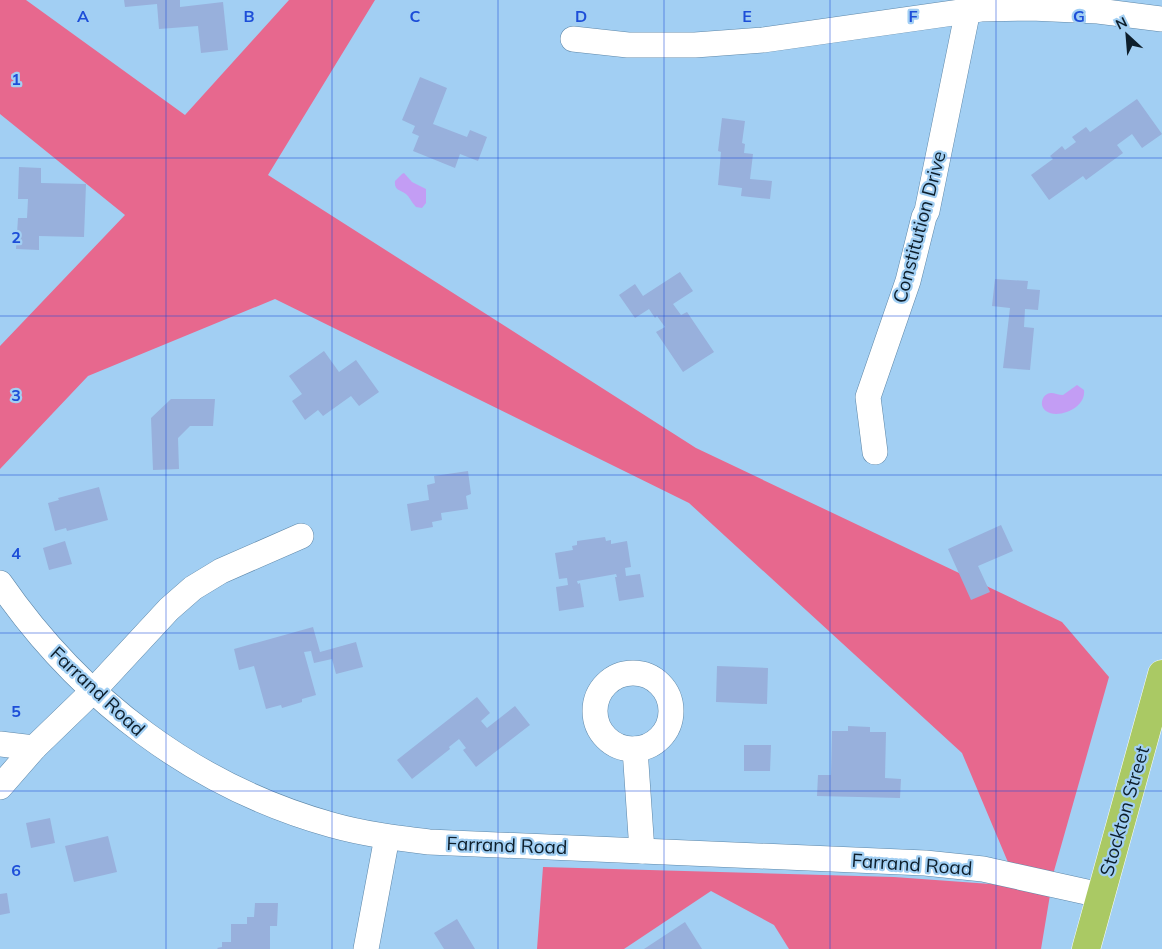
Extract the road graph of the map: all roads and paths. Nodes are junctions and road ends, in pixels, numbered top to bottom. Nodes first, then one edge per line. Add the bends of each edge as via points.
1 (970, 5) edge
2 (1162, 19) edge
3 (573, 39) dead end
4 (875, 452) dead end
5 (301, 536) dead end
6 (0, 583) edge
7 (1162, 674) edge
8 (93, 691) junction
9 (0, 744) edge
10 (34, 748) junction
11 (635, 749) dead end
12 (0, 787) edge
13 (387, 837) junction
14 (642, 851) junction
15 (1100, 894) junction
16 (366, 949) edge
17 (1086, 949) edge

1 - 2 street via 1098,11
1 - 3 street via 763,40 628,45
1 - 4 street, Constitution Drive via 927,211 908,281 868,397
5 - 8 street via 221,571 193,588 169,609
6 - 8 street, Farrand Road via 48,644
7 - 15 highway, Stockton Street
8 - 10 street
8 - 13 street, Farrand Road via 151,739 191,766 243,793 287,811
9 - 10 street
10 - 12 street
11 - 14 street
13 - 14 street, Farrand Road via 429,842
13 - 16 street
14 - 15 street, Farrand Road via 925,863 982,869
15 - 17 highway, Stockton Street

